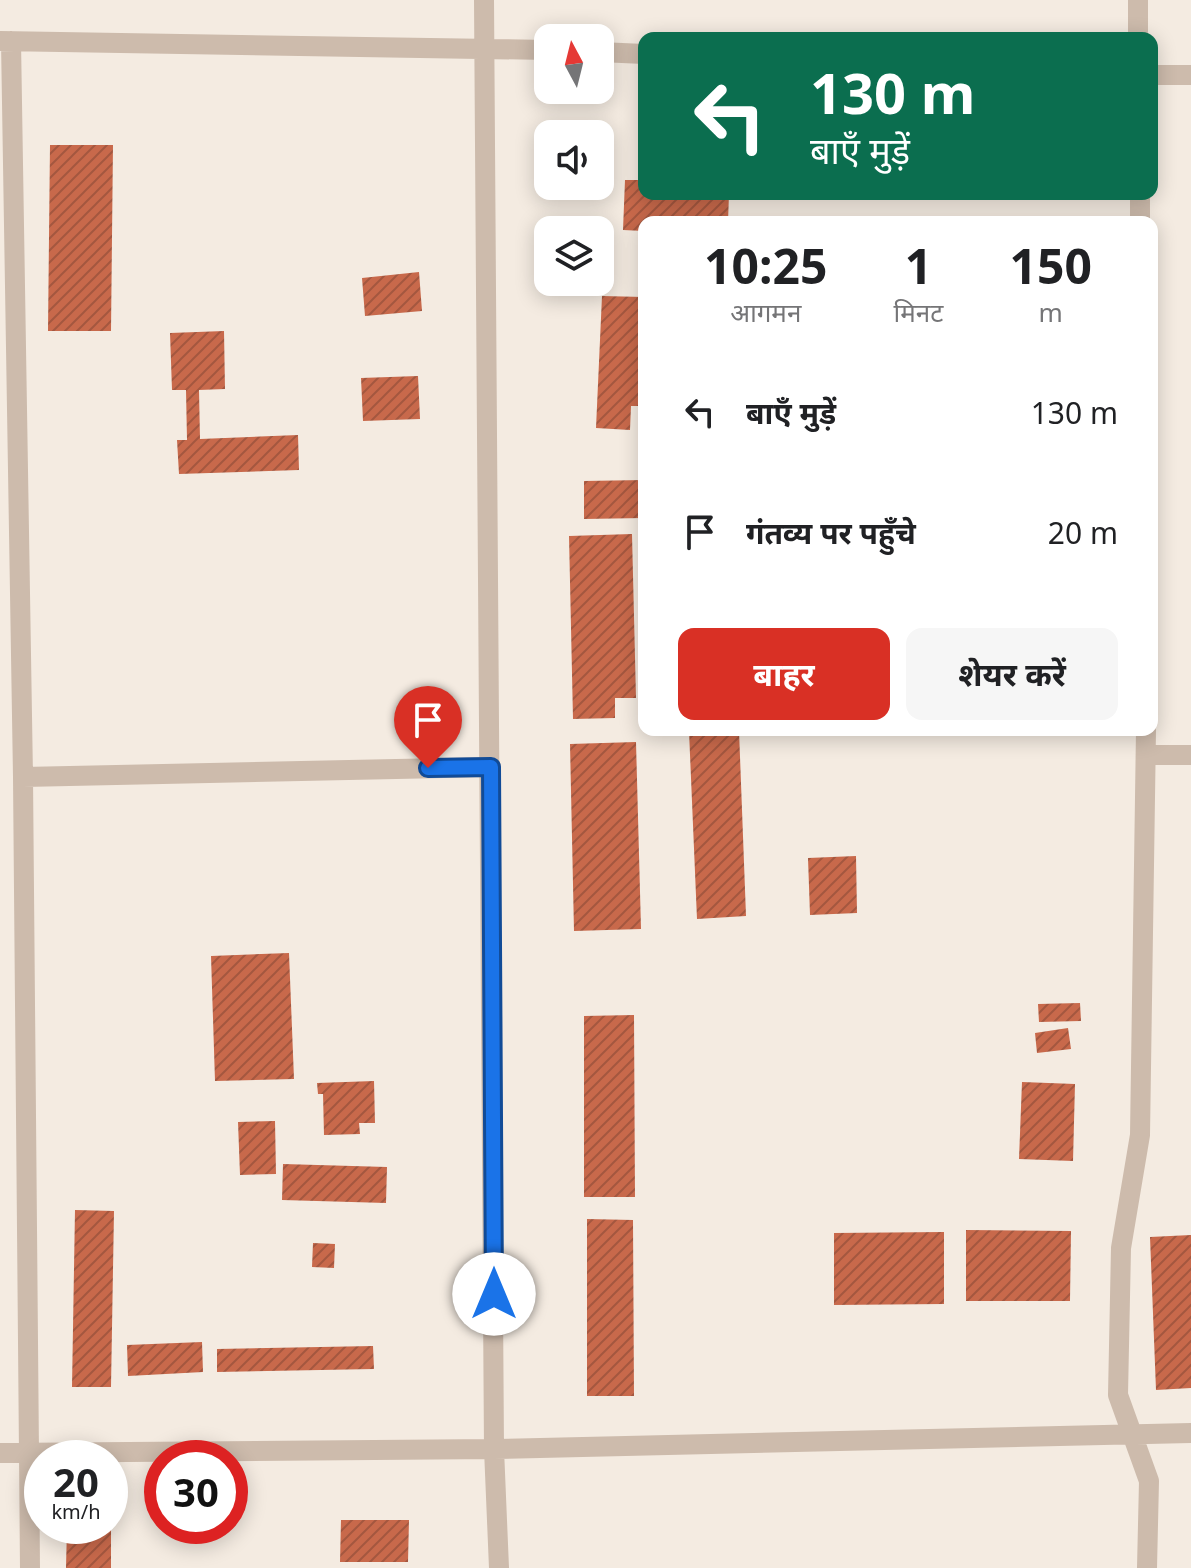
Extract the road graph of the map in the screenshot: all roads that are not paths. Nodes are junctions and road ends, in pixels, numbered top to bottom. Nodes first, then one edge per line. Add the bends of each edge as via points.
1 (484, 0) edge
2 (1138, 0) edge
3 (1138, 32) edge
4 (5, 41) edge
5 (483, 47) junction
6 (534, 49) edge
7 (614, 53) edge
8 (638, 54) edge
9 (1158, 75) edge
10 (1191, 75) edge
11 (1146, 736) edge
12 (1146, 755) junction
13 (1191, 755) edge
14 (491, 767) junction
15 (23, 777) junction
16 (1133, 1433) junction
17 (1191, 1433) edge
18 (30, 1440) edge
19 (494, 1449) junction
20 (0, 1453) edge
21 (128, 1453) edge
22 (24, 1454) edge
23 (30, 1544) edge
24 (30, 1568) edge
25 (499, 1568) edge
26 (1147, 1568) edge

1 - 5 street
2 - 3 street
4 - 5 street
4 - 15 street
5 - 6 street
5 - 14 street
7 - 8 street
9 - 10 street
11 - 12 street
12 - 13 street
12 - 16 street via 1140,1135 1121,1248 1118,1395
14 - 15 street
14 - 19 street
15 - 18 street
16 - 17 street
16 - 19 street
16 - 26 street via 1149,1481
19 - 21 street
19 - 25 street
20 - 22 street
23 - 24 street

